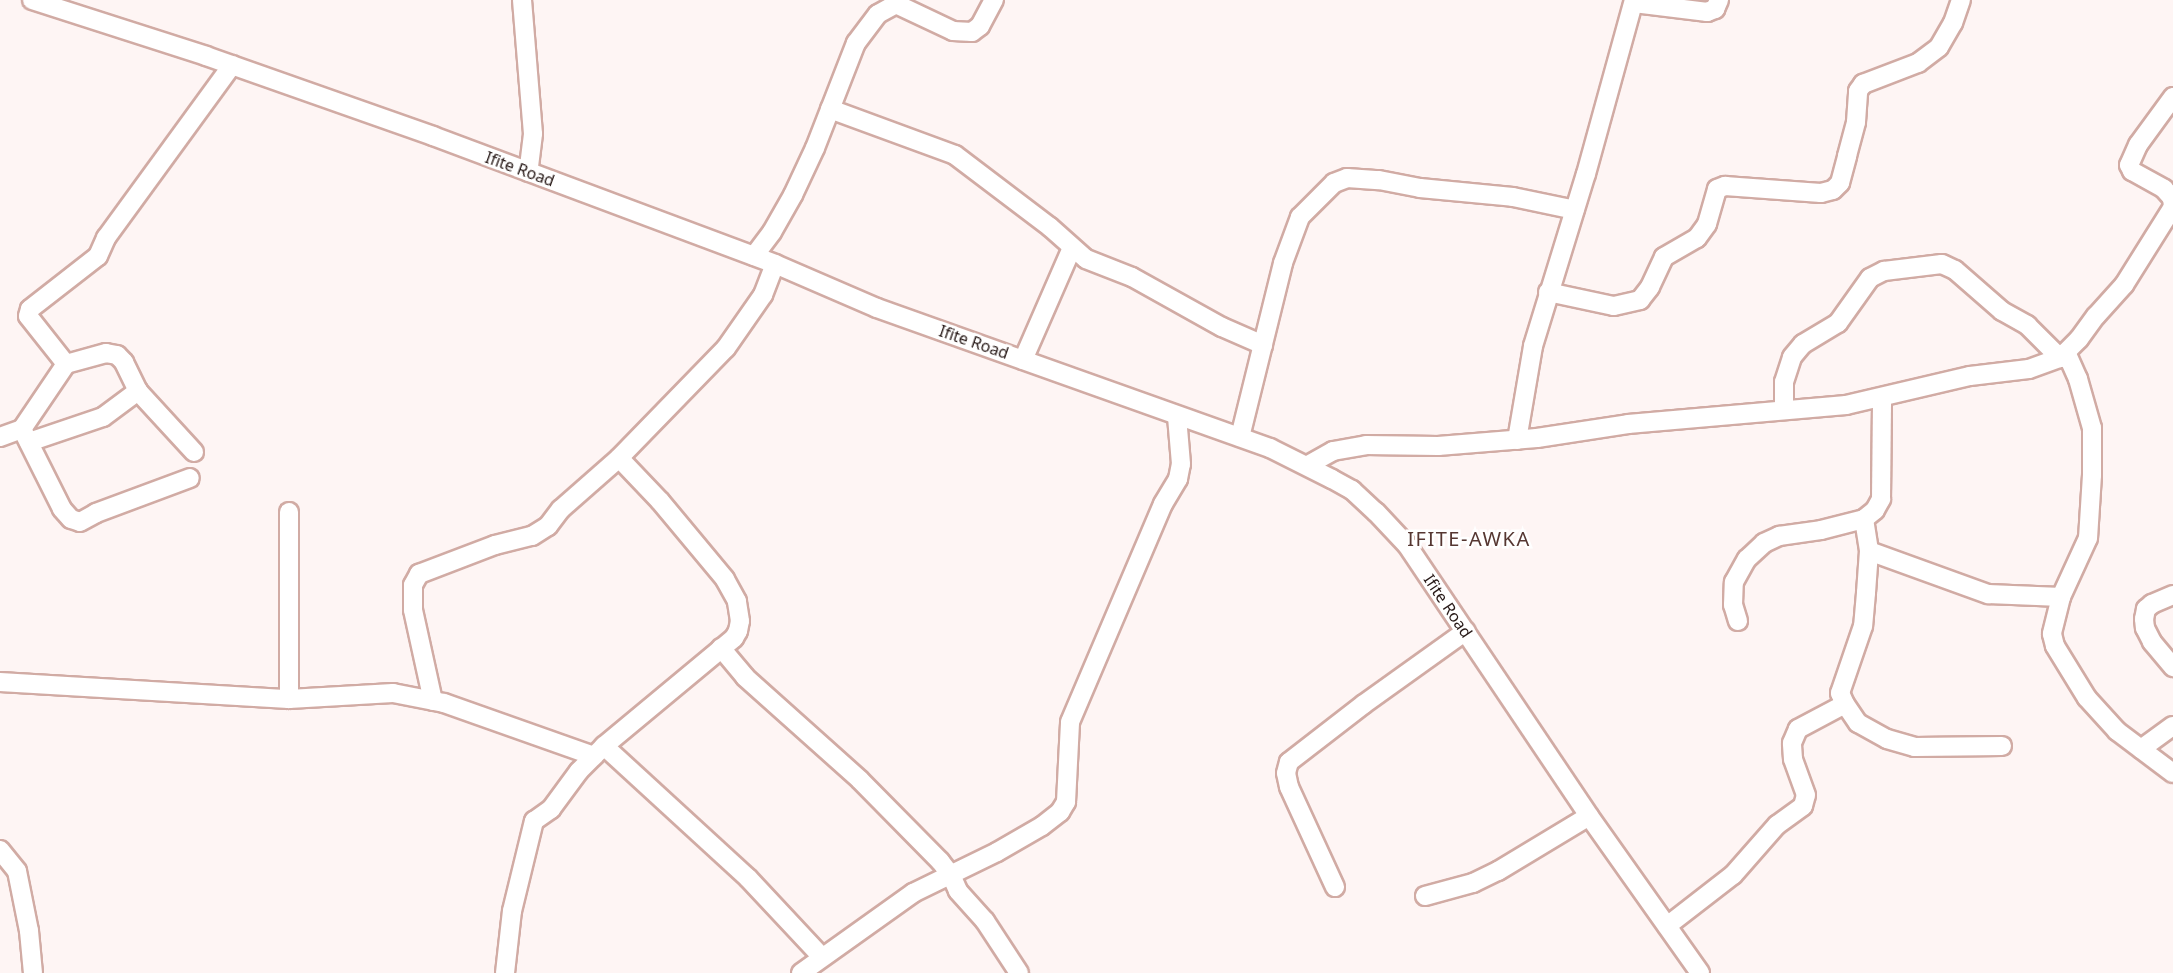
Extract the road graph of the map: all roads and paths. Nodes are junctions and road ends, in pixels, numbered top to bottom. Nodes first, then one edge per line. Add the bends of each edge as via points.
1 (32, 0) edge
2 (522, 0) edge
3 (994, 0) edge
4 (1719, 0) edge
5 (1961, 0) edge
6 (1634, 2) edge
7 (232, 65) junction
8 (2173, 97) edge
9 (830, 109) junction
10 (528, 172) junction
11 (2173, 207) edge
12 (1575, 210) junction
13 (1072, 248) junction
14 (754, 256) junction
15 (775, 264) junction
16 (1548, 292) junction
17 (1263, 345) junction
18 (2063, 355) junction
19 (1023, 360) junction
20 (66, 364) junction
21 (138, 391) junction
22 (1882, 398) junction
23 (1784, 410) junction
24 (1177, 416) junction
25 (26, 436) junction
26 (0, 437) edge
27 (1240, 437) junction
28 (1517, 440) junction
29 (194, 452) dead end
30 (619, 458) junction
31 (1308, 465) junction
32 (190, 478) dead end
33 (288, 512) dead end
34 (1864, 519) junction
35 (1869, 551) junction
36 (2173, 595) edge
37 (2061, 597) junction
38 (1738, 621) dead end
39 (1466, 632) junction
40 (721, 648) junction
41 (2173, 667) edge
42 (0, 682) edge
43 (289, 699) junction
44 (433, 701) junction
45 (1845, 704) junction
46 (2173, 726) edge
47 (2002, 746) dead end
48 (2141, 749) junction
49 (599, 751) junction
50 (2173, 773) edge
51 (1589, 816) junction
52 (0, 850) edge
53 (951, 875) junction
54 (1335, 887) dead end
55 (1425, 896) dead end
56 (1667, 926) junction
57 (822, 957) junction
58 (33, 973) edge
59 (505, 973) edge
60 (801, 973) edge
61 (1019, 973) edge
62 (1700, 973) edge

1 - 7 street, Ifite Road
2 - 10 street via 533,134
3 - 9 street via 980,26 972,32 953,31 896,4 878,14 856,43
4 - 6 street via 1715,9 1707,12
5 - 16 street via 1939,47 1917,63 1863,84 1858,92 1856,122 1840,183 1833,190 1821,193 1725,186 1717,189 1707,224 1697,238 1665,256 1640,300 1614,306
6 - 12 street
7 - 10 street, Ifite Road
7 - 20 street via 106,238 98,256 30,309 28,316
8 - 11 street via 2129,165 2132,171 2164,189 2172,198
9 - 13 street via 955,155
9 - 14 street via 793,195
10 - 14 street, Ifite Road
11 - 18 street via 2124,285
12 - 16 street
12 - 17 street via 1514,197 1347,178 1322,193 1300,217 1283,263
13 - 17 street via 1086,259 1132,277
13 - 19 street
14 - 15 street, Ifite Road
15 - 19 street, Ifite Road via 877,308
15 - 30 street via 763,295 726,348
16 - 28 street via 1533,346
17 - 27 street
18 - 22 street via 2030,369 1970,376
18 - 23 street via 2027,325 2002,311 1955,270 1942,264 1884,271 1870,278 1838,323 1803,344 1792,357 1784,382
18 - 37 street via 2078,379 2092,428 2092,476 2088,538
19 - 24 street, Ifite Road
20 - 21 street via 106,353 117,356
20 - 25 street
21 - 25 street via 103,417
21 - 29 street
22 - 23 street
22 - 34 street via 1881,499
23 - 28 street via 1628,424
24 - 27 street, Ifite Road
24 - 53 street via 1181,464 1178,479 1163,504 1070,722 1066,802 1060,812 1042,825
25 - 26 street
25 - 32 street via 62,509 70,519 80,522
27 - 31 street, Ifite Road
28 - 31 street via 1438,446 1366,445 1333,451
30 - 40 street via 660,501 732,591 738,611 738,632
30 - 44 street via 561,509 548,526 532,536 495,545 419,574 413,585 413,610
31 - 39 street, Ifite Road via 1352,490 1376,512 1407,545
33 - 43 street
34 - 35 street
34 - 38 street via 1779,536 1764,543 1747,559 1734,582 1733,605
35 - 37 street via 1988,594
35 - 45 street via 1863,626 1840,693
36 - 41 street via 2152,604 2144,619 2152,642
37 - 48 street via 2052,634 2055,646 2088,698 2117,731
39 - 51 street, Ifite Road
39 - 54 street via 1289,762 1289,787
40 - 49 street
40 - 53 street via 780,711 860,780
42 - 43 street
43 - 44 street via 393,693
44 - 49 street
45 - 47 street via 1858,723 1887,739 1915,747
45 - 56 street via 1798,729 1792,743 1793,759 1806,795 1803,806 1777,825 1733,875
46 - 48 street
48 - 50 street
49 - 57 street via 748,878
49 - 59 street via 530,830 512,911
51 - 55 street via 1498,871 1473,883
51 - 56 street, Ifite Road
52 - 58 street via 17,871
53 - 57 street via 914,893
53 - 61 street via 958,891 985,921
56 - 62 street, Ifite Road
57 - 60 street

